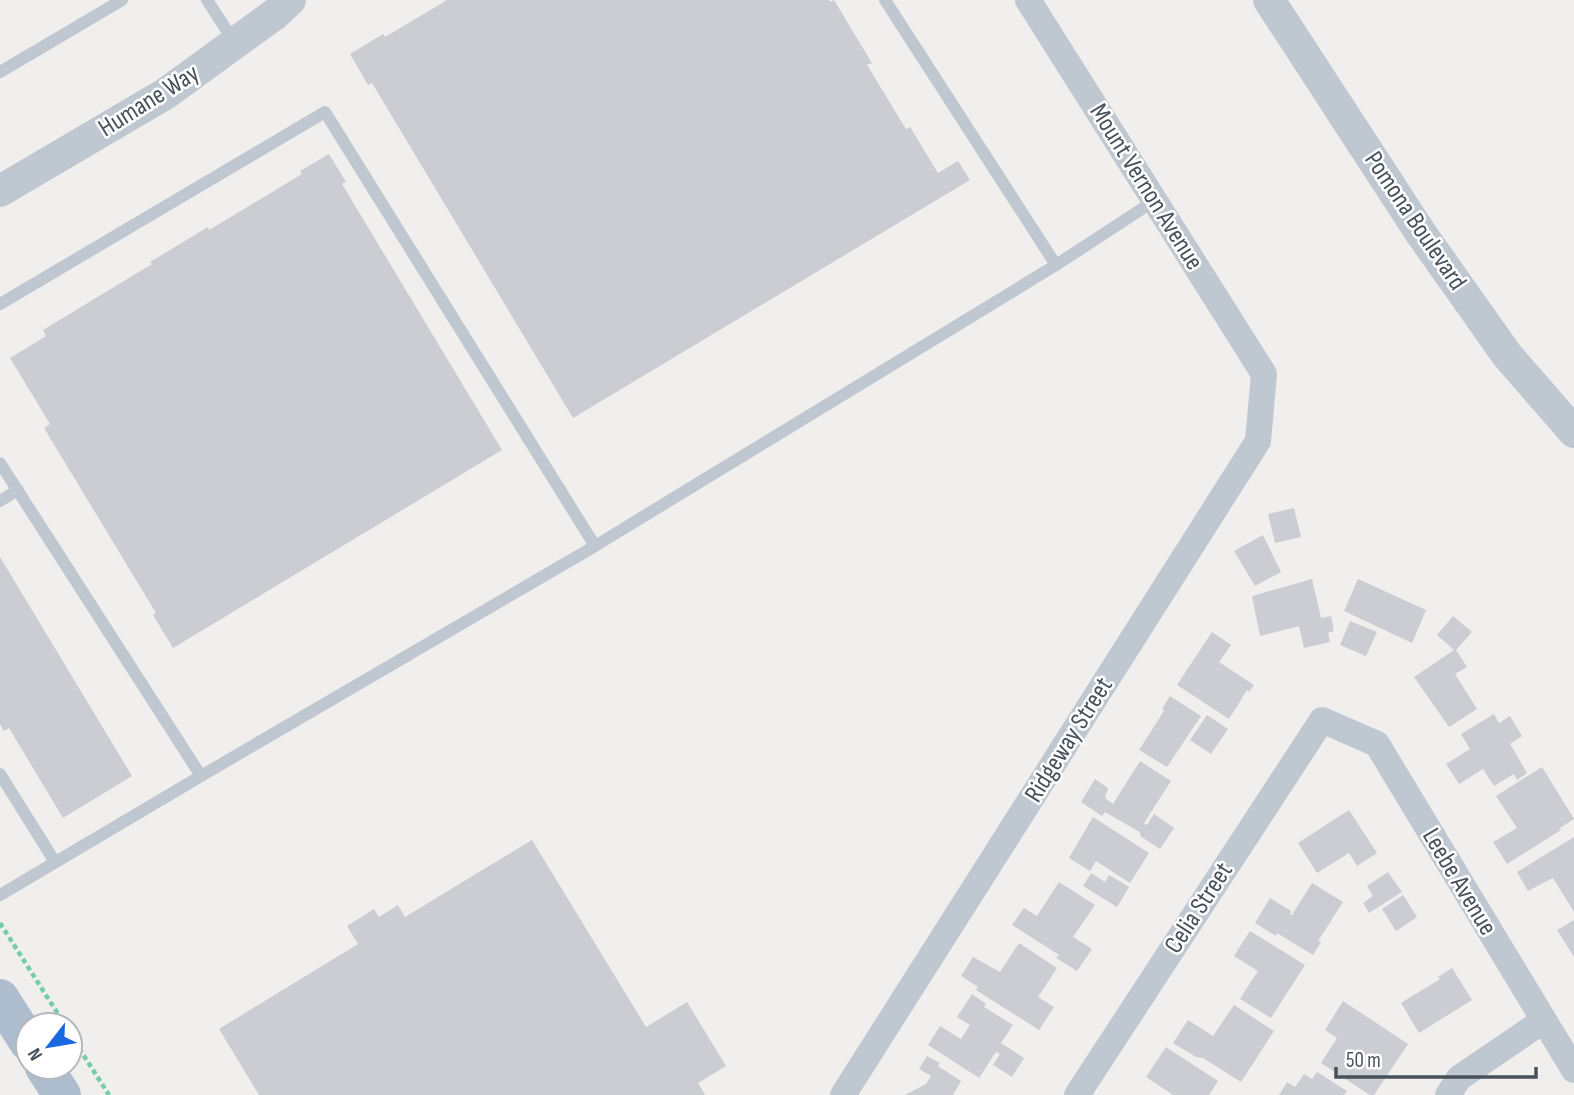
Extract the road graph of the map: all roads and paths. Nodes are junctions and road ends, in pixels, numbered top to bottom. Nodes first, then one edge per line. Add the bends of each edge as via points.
1 (122, 0) edge
2 (207, 0) edge
3 (885, 0) edge
4 (1028, 0) edge
5 (1269, 0) edge
6 (288, 5) edge
7 (235, 44) junction
8 (0, 72) edge
9 (0, 191) edge
10 (1154, 201) junction
11 (1056, 265) junction
12 (0, 304) edge
13 (1264, 374) joint
14 (1574, 432) edge
15 (0, 463) edge
16 (18, 490) junction
17 (0, 502) edge
18 (595, 546) junction
19 (1322, 720) joint
20 (0, 774) edge
21 (201, 776) junction
22 (55, 862) junction
23 (0, 895) edge
24 (0, 923) edge
25 (0, 998) edge
26 (56, 1011) edge
27 (14, 1020) edge
28 (1543, 1021) junction
29 (84, 1056) edge
30 (1574, 1070) edge
31 (109, 1095) edge
32 (843, 1095) edge
33 (1077, 1095) edge
34 (1448, 1095) edge

1 - 8 lane
2 - 7 lane
3 - 11 lane
4 - 10 street, Mount Vernon Avenue
5 - 14 street, Pomona Boulevard via 1491,333
6 - 7 street, Humane Way
7 - 9 street, Humane Way via 165,94
10 - 11 lane
10 - 13 street, Mount Vernon Avenue
11 - 18 lane
12 - 18 lane via 325,113
13 - 32 street, Ridgeway Street via 1258,441
15 - 16 lane
16 - 17 lane
16 - 21 lane
18 - 21 lane
19 - 28 street, Leebe Avenue via 1377,744
19 - 33 street, Celia Street
20 - 22 lane
21 - 22 lane
22 - 23 lane
24 - 26 path
25 - 27 main road
28 - 30 street, Leebe Avenue
28 - 34 street via 1459,1078
29 - 31 path

